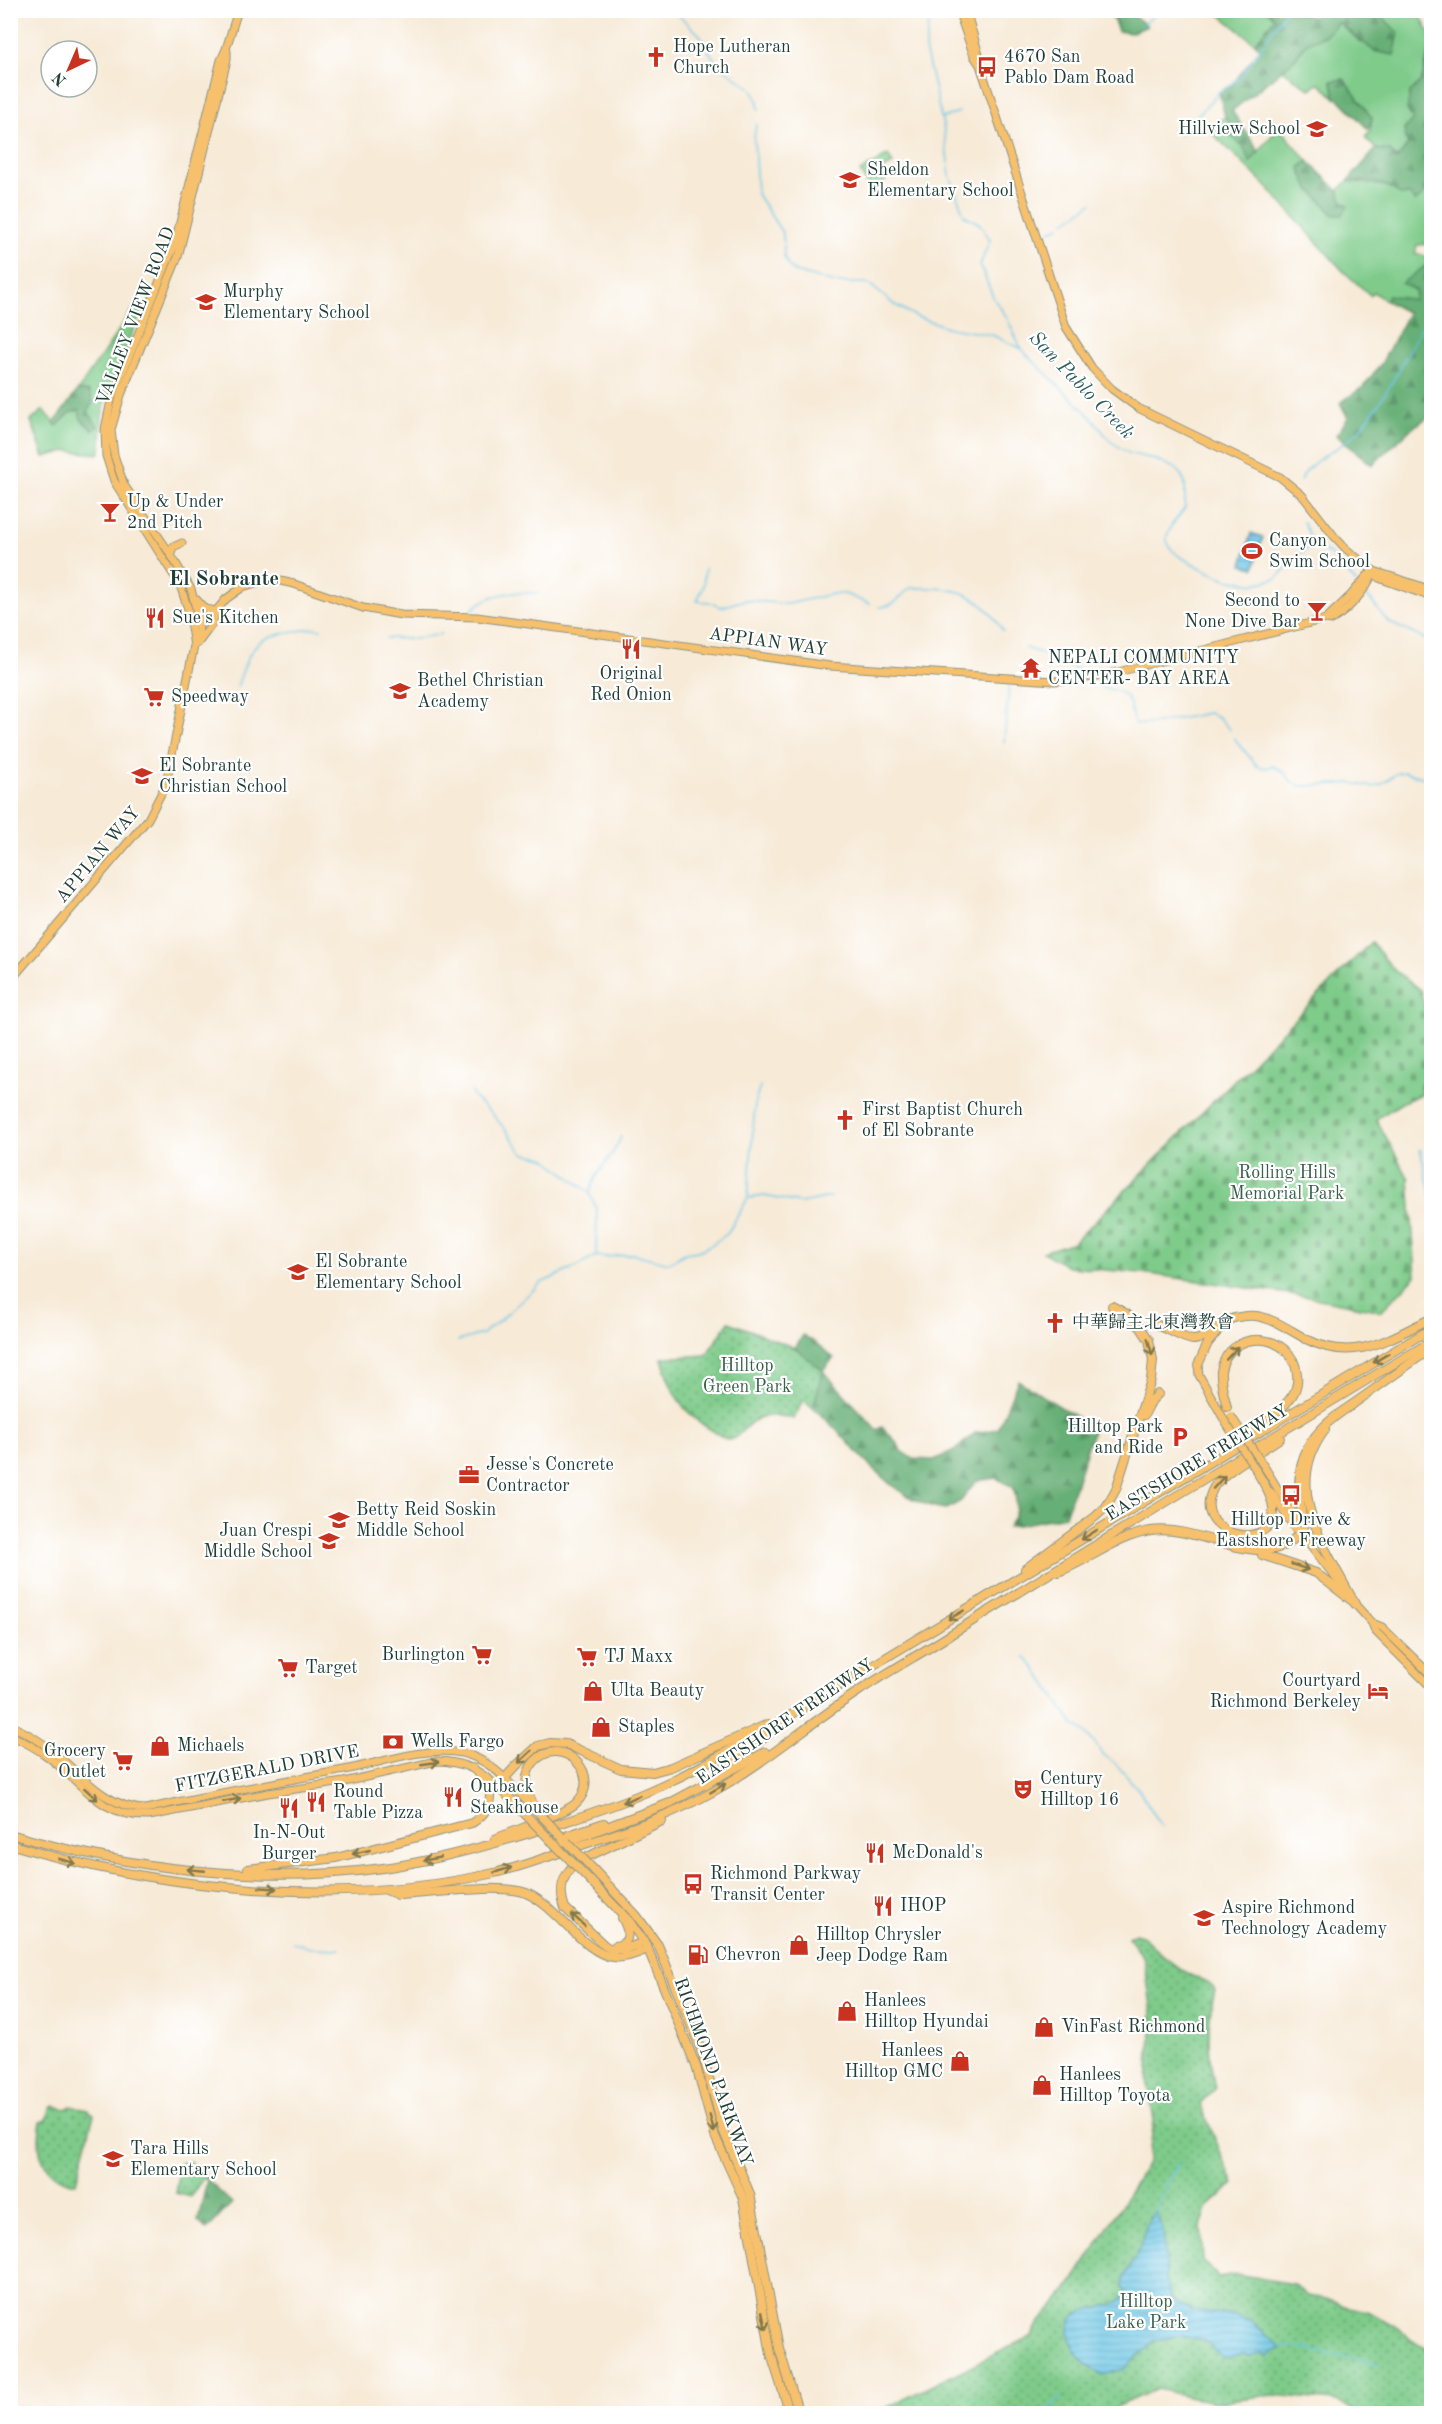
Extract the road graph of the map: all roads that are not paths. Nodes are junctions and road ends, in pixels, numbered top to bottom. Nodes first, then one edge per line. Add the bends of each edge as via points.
1 (238, 10) edge
2 (958, 10) edge
3 (966, 10) edge
4 (226, 49) junction
5 (979, 63) junction
6 (182, 543) dead end
7 (171, 555) junction
8 (1374, 571) junction
9 (1431, 592) edge
10 (194, 596) junction
11 (215, 615) junction
12 (199, 624) junction
13 (191, 626) junction
14 (196, 644) junction
15 (10, 981) edge
16 (1113, 1306) dead end
17 (1243, 1317) junction
18 (1431, 1318) edge
19 (1155, 1324) dead end
20 (1431, 1328) edge
21 (1431, 1341) edge
22 (1431, 1348) edge
23 (1198, 1365) joint
24 (1158, 1395) dead end
25 (1336, 1398) junction
26 (1352, 1405) junction
27 (1229, 1412) joint
28 (1132, 1442) junction
29 (1200, 1467) junction
30 (1256, 1470) junction
31 (1301, 1533) junction
32 (1245, 1548) junction
33 (1044, 1577) junction
34 (1006, 1585) junction
35 (1355, 1604) junction
36 (1372, 1623) junction
37 (1431, 1676) edge
38 (1431, 1688) edge
39 (859, 1691) junction
40 (777, 1723) junction
41 (10, 1725) edge
42 (10, 1735) edge
43 (472, 1768) junction
44 (506, 1778) junction
45 (505, 1793) junction
46 (684, 1807) junction
47 (535, 1809) junction
48 (606, 1826) junction
49 (10, 1834) edge
50 (564, 1839) junction
51 (10, 1844) edge
52 (554, 1844) junction
53 (467, 1851) junction
54 (228, 1872) junction
55 (383, 1889) junction
56 (616, 1907) junction
57 (600, 1941) junction
58 (646, 1945) junction
59 (630, 1956) junction
60 (658, 1968) junction
61 (790, 2414) edge
62 (799, 2414) edge

1 - 4 main road, VALLEY VIEW ROAD
2 - 5 main road
3 - 5 main road
4 - 7 main road, VALLEY VIEW ROAD via 227,60 178,257 121,395 111,430 124,485
4 - 13 main road, VALLEY VIEW ROAD via 174,246 111,401 105,429 106,456 114,481 180,585
5 - 8 main road via 1066,327 1092,368 1138,408 1280,477 1302,495 1346,549
6 - 7 main road via 173,547
7 - 10 main road, VALLEY VIEW ROAD
8 - 9 main road
8 - 11 main road, APPIAN WAY via 1354,597 1326,619 1114,673 1054,681 833,666 477,617 400,615 363,608 276,580 243,587
10 - 11 main road
10 - 12 main road, VALLEY VIEW ROAD
11 - 12 main road, APPIAN WAY
11 - 14 main road, APPIAN WAY
12 - 13 main road, APPIAN WAY
12 - 14 main road, VALLEY VIEW ROAD
13 - 14 main road, APPIAN WAY
14 - 15 main road, APPIAN WAY via 171,768 155,809
16 -> 28 highway via 1137,1323 1149,1340 1152,1353 1153,1373
17 - 18 highway via 1260,1317 1318,1345 1347,1350 1374,1346
17 - 19 highway via 1227,1320 1196,1340
17 - 23 highway via 1219,1329
20 -> 29 highway, EASTSHORE FREEWAY
21 - 25 highway, EASTSHORE FREEWAY
22 - 26 highway
23 - 30 main road, bridge via 1199,1375
24 - 28 highway via 1149,1404
30 -> 25 highway via 1272,1502 1271,1518 1257,1533 1229,1533 1215,1522 1210,1510 1217,1482
25 - 33 highway, EASTSHORE FREEWAY
26 - 31 highway via 1324,1424 1306,1449 1298,1483 1304,1527
26 - 35 highway via 1319,1438 1308,1466 1306,1492 1315,1527
27 -> 29 highway via 1221,1372 1234,1348 1252,1340 1264,1340 1277,1343 1288,1352 1297,1372 1292,1396
27 - 31 main road, bridge via 1300,1525
28 - 34 highway via 1116,1489 1103,1510
29 -> 34 highway, EASTSHORE FREEWAY
30 - 31 main road
31 - 32 highway via 1273,1551
31 - 35 main road
32 - 33 highway via 1185,1532 1153,1530
32 -> 35 highway via 1316,1573
33 - 39 highway, EASTSHORE FREEWAY
34 -> 40 highway, EASTSHORE FREEWAY
35 - 36 main road
36 - 37 main road via 1382,1627
36 - 38 main road
46 -> 39 highway, EASTSHORE FREEWAY via 717,1790
39 - 48 highway via 760,1755 670,1803
40 -> 44 highway via 762,1725 653,1772 621,1770 566,1744 550,1743 531,1751
40 - 48 highway via 767,1736 710,1777
40 -> 53 highway, EASTSHORE FREEWAY via 644,1794
41 - 44 main road, FITZGERALD DRIVE via 48,1747 112,1801 138,1809 437,1752 476,1758
42 -> 43 main road, FITZGERALD DRIVE via 47,1756 108,1809 129,1816 149,1816 319,1786 436,1761
43 - 45 main road, FITZGERALD DRIVE
43 -> 54 highway via 487,1780 490,1792 487,1809 472,1823 336,1858
44 - 45 highway
44 - 47 main road, FITZGERALD DRIVE
45 - 52 highway, RICHMOND PARKWAY, bridge
55 -> 46 highway, EASTSHORE FREEWAY via 498,1872 616,1834
57 -> 46 highway via 565,1908 561,1884 569,1869
47 - 50 highway, RICHMOND PARKWAY, bridge
47 - 53 highway via 527,1788 531,1766 551,1752 564,1752 574,1758 584,1770 586,1781 584,1791 572,1806
48 - 50 highway
54 -> 49 highway, EASTSHORE FREEWAY via 125,1862
50 - 52 highway, bridge
50 - 62 highway, RICHMOND PARKWAY, bridge via 637,1916 658,1945 702,2052 723,2130 750,2194 779,2348
51 -> 55 highway, EASTSHORE FREEWAY via 71,1862 168,1880 319,1892
52 - 56 highway, RICHMOND PARKWAY, bridge
53 -> 54 highway, EASTSHORE FREEWAY via 358,1870
55 - 59 highway via 398,1895 518,1891 546,1905 597,1951 615,1958
56 - 57 highway via 627,1939 618,1946
56 - 58 highway, RICHMOND PARKWAY
57 - 58 highway via 618,1950
58 - 59 highway
58 - 60 highway, RICHMOND PARKWAY
59 - 60 highway via 649,1959
60 -> 61 highway, RICHMOND PARKWAY via 703,2086 715,2136 743,2198 771,2354

